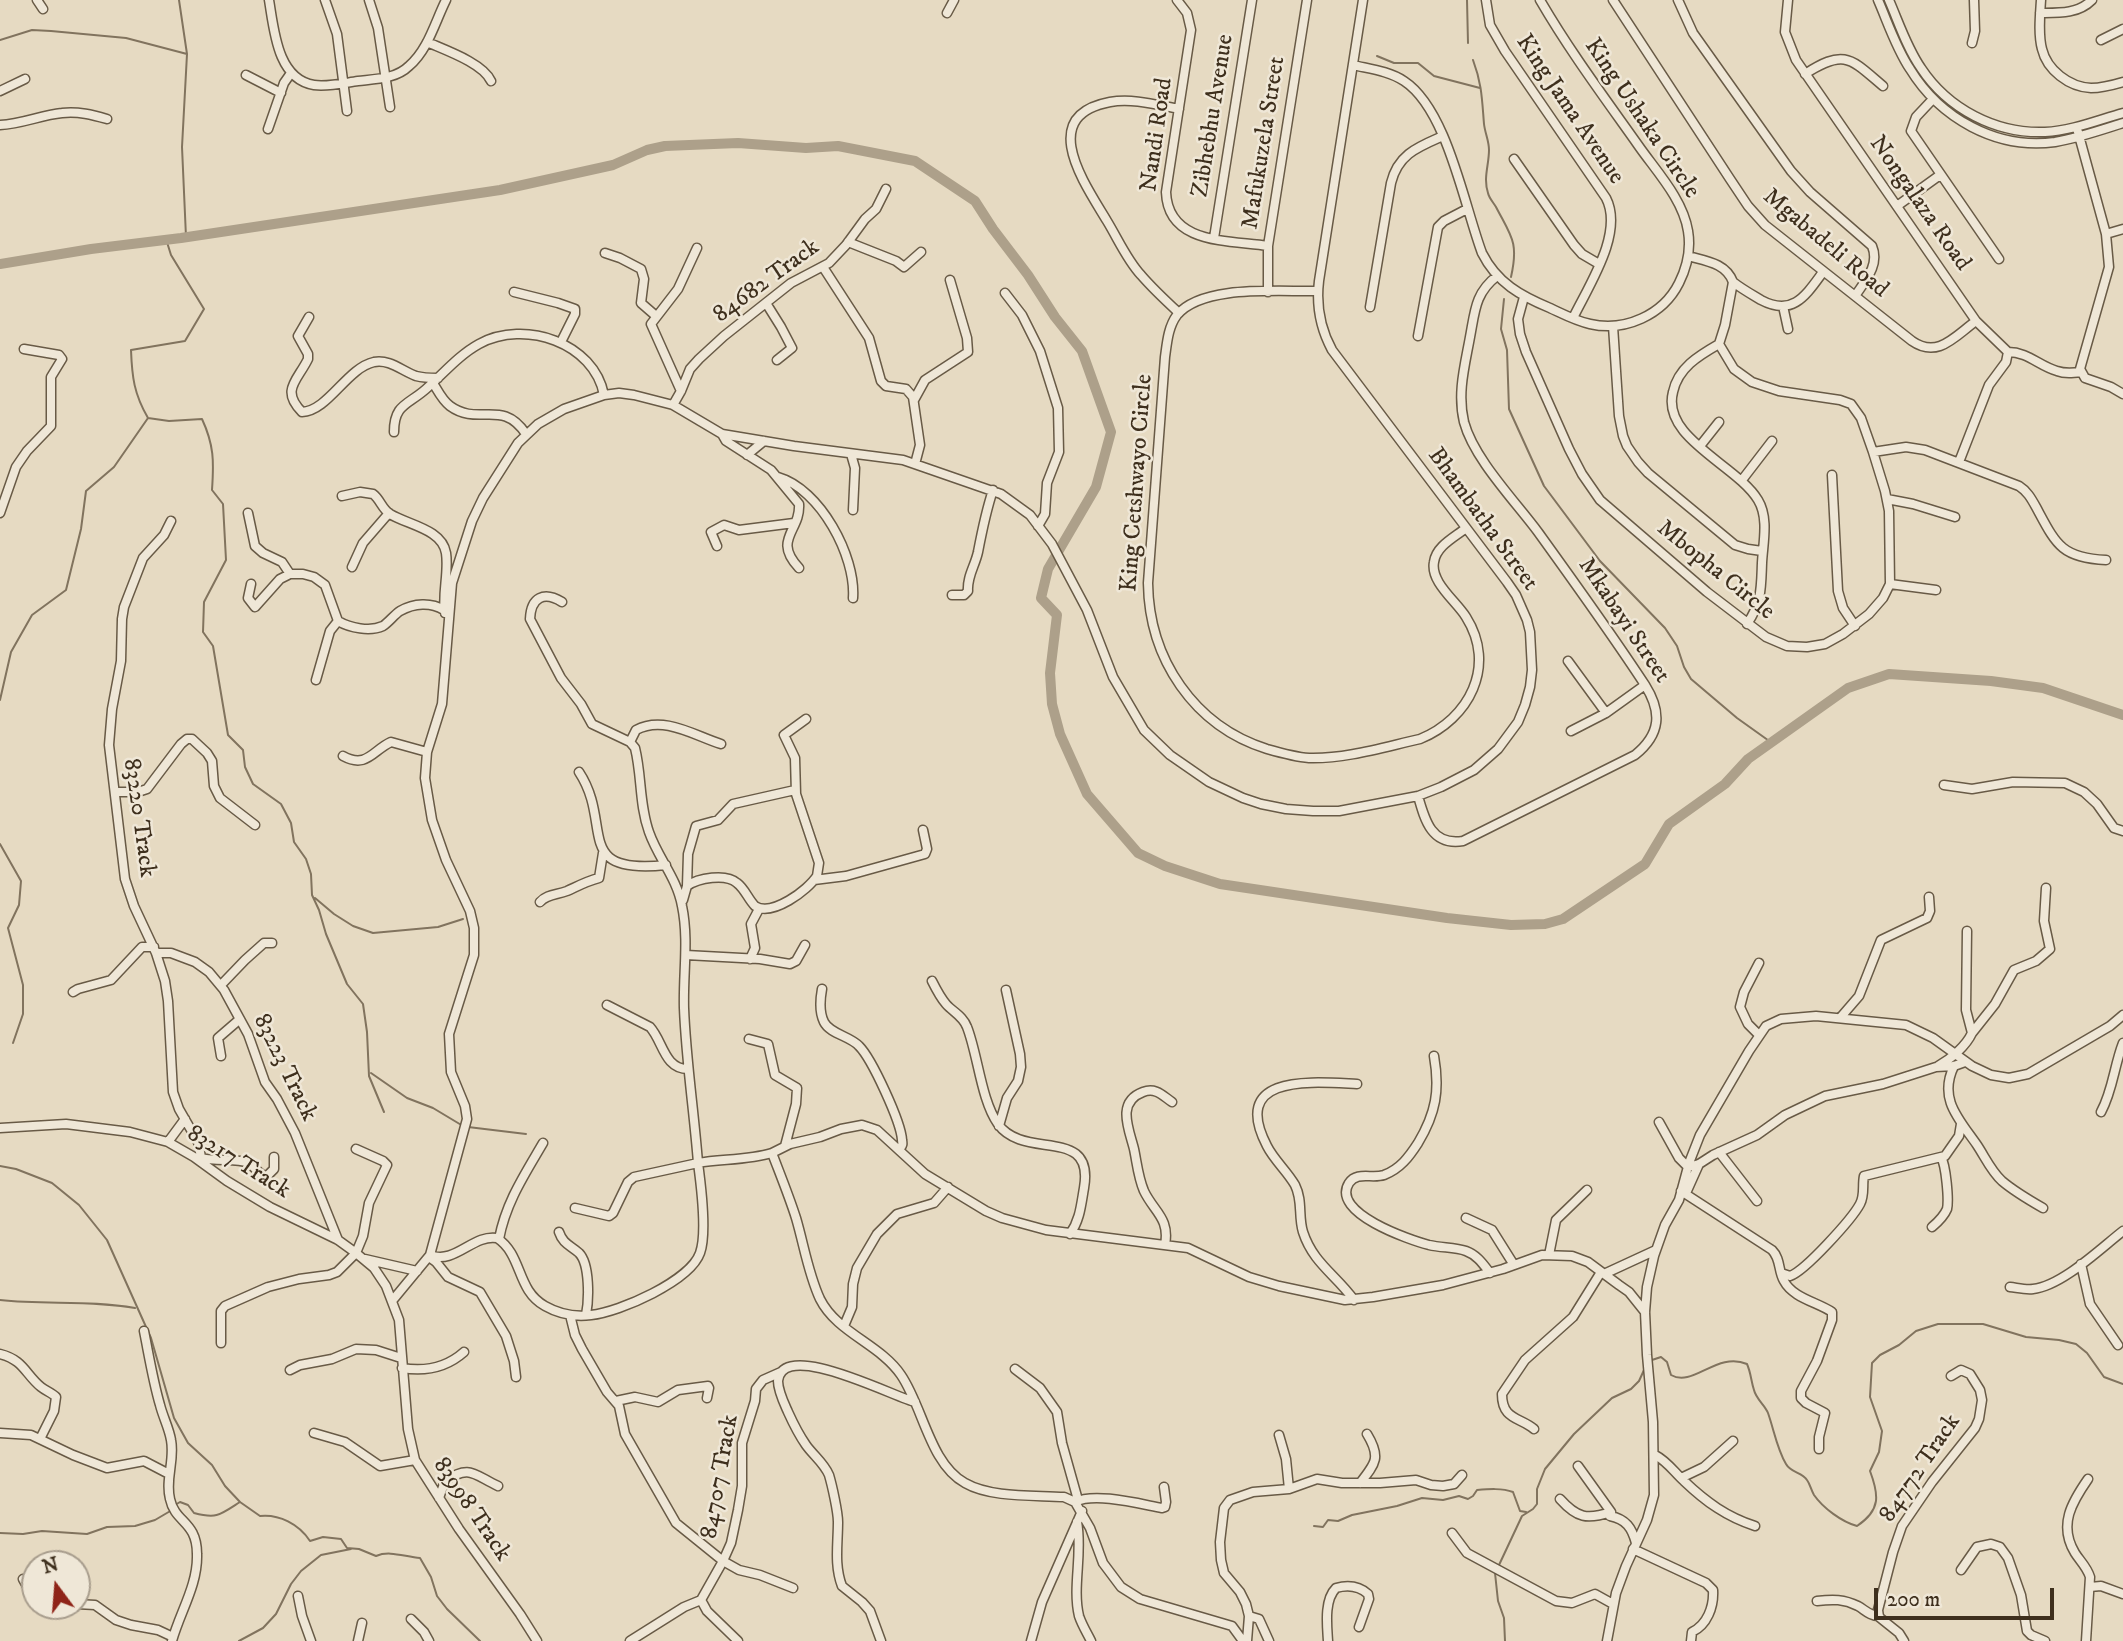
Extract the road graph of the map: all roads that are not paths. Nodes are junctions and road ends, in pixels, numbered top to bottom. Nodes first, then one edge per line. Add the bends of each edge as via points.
1 (37, 0) edge
2 (269, 0) edge
3 (326, 0) edge
4 (369, 0) edge
5 (446, 0) edge
6 (954, 0) edge
7 (1177, 0) edge
8 (1252, 0) edge
9 (1307, 0) edge
10 (1363, 0) edge
11 (1486, 0) edge
12 (1540, 0) edge
13 (1613, 0) edge
14 (1678, 0) edge
15 (1788, 0) edge
16 (1901, 0) edge
17 (1974, 0) edge
18 (2041, 0) edge
19 (2092, 0) edge
20 (1890, 2) edge
21 (1880, 4) edge
22 (43, 9) dead end
23 (947, 13) dead end
24 (2040, 13) junction
25 (2123, 29) edge
26 (2101, 40) dead end
27 (427, 42) junction
28 (1972, 43) dead end
29 (1353, 65) junction
30 (291, 73) junction
31 (1805, 74) junction
32 (246, 75) dead end
33 (385, 77) junction
34 (25, 79) dead end
35 (491, 81) dead end
36 (2123, 82) edge
37 (343, 83) junction
38 (1883, 86) dead end
39 (0, 92) edge
40 (281, 93) junction
41 (1932, 100) junction
42 (390, 107) dead end
43 (1179, 109) junction
44 (347, 111) dead end
45 (2123, 113) edge
46 (107, 119) dead end
47 (2123, 123) edge
48 (0, 125) edge
49 (2077, 126) junction
50 (268, 129) dead end
51 (1443, 136) junction
52 (2080, 136) junction
53 (1514, 159) dead end
54 (1940, 175) junction
55 (886, 190) dead end
56 (1897, 206) junction
57 (1467, 209) junction
58 (2123, 229) edge
59 (2106, 234) junction
60 (1214, 238) junction
61 (848, 242) junction
62 (1268, 246) junction
63 (697, 248) dead end
64 (921, 252) dead end
65 (605, 253) dead end
66 (1688, 256) junction
67 (1999, 259) dead end
68 (1599, 264) junction
69 (823, 267) junction
70 (1823, 272) junction
71 (1497, 276) junction
72 (950, 280) dead end
73 (1733, 282) junction
74 (1317, 291) junction
75 (514, 292) dead end
76 (1268, 292) junction
77 (1005, 293) dead end
78 (1855, 296) junction
79 (1524, 297) junction
80 (765, 303) junction
81 (1783, 306) junction
82 (1370, 307) dead end
83 (1179, 313) junction
84 (656, 316) junction
85 (309, 317) dead end
86 (1573, 318) junction
87 (1976, 321) junction
88 (1613, 326) junction
89 (1788, 329) dead end
90 (1418, 336) dead end
91 (561, 342) junction
92 (1719, 344) junction
93 (24, 349) dead end
94 (2008, 352) junction
95 (777, 360) dead end
96 (2081, 372) junction
97 (436, 380) junction
98 (681, 391) junction
99 (2123, 394) edge
100 (604, 396) junction
101 (914, 400) junction
102 (673, 405) junction
103 (1719, 422) dead end
104 (394, 432) dead end
105 (526, 434) junction
106 (722, 434) junction
107 (764, 441) junction
108 (1772, 441) dead end
109 (1700, 446) junction
110 (1873, 452) junction
111 (851, 454) junction
112 (747, 455) junction
113 (1959, 462) junction
114 (915, 464) junction
115 (1832, 475) dead end
116 (778, 477) junction
117 (1742, 480) junction
118 (993, 490) junction
119 (342, 496) dead end
120 (1887, 499) junction
121 (853, 510) dead end
122 (0, 513) edge
123 (248, 513) dead end
124 (389, 513) junction
125 (1955, 517) dead end
126 (171, 521) dead end
127 (794, 523) junction
128 (1036, 524) junction
129 (1466, 527) junction
130 (717, 546) dead end
131 (1762, 551) junction
132 (2106, 560) dead end
133 (352, 567) dead end
134 (799, 568) dead end
135 (290, 574) junction
136 (251, 584) dead end
137 (1890, 584) junction
138 (1936, 590) dead end
139 (952, 595) dead end
140 (853, 598) dead end
141 (562, 602) dead end
142 (444, 610) junction
143 (338, 621) junction
144 (1747, 624) junction
145 (449, 625) junction
146 (1855, 626) junction
147 (1568, 661) dead end
148 (316, 680) dead end
149 (1645, 685) junction
150 (1606, 713) junction
151 (806, 719) dead end
152 (1571, 731) dead end
153 (630, 742) junction
154 (721, 744) dead end
155 (427, 752) junction
156 (343, 756) dead end
157 (579, 772) dead end
158 (1944, 785) dead end
159 (795, 790) junction
160 (115, 792) junction
161 (1418, 796) junction
162 (255, 825) dead end
163 (923, 830) dead end
164 (2123, 831) edge
165 (603, 853) junction
166 (666, 865) junction
167 (814, 880) junction
168 (687, 886) junction
169 (2046, 888) dead end
170 (1928, 897) dead end
171 (540, 902) dead end
172 (682, 903) junction
173 (759, 909) junction
174 (1967, 931) dead end
175 (272, 943) dead end
176 (805, 945) dead end
177 (155, 950) junction
178 (171, 953) junction
179 (686, 955) junction
180 (750, 959) junction
181 (160, 963) junction
182 (1759, 963) dead end
183 (932, 981) dead end
184 (221, 985) junction
185 (822, 989) dead end
186 (1006, 990) dead end
187 (73, 992) dead end
188 (607, 1005) dead end
189 (2123, 1015) edge
190 (1840, 1018) junction
191 (240, 1019) junction
192 (1972, 1033) junction
193 (1759, 1035) junction
194 (749, 1039) dead end
195 (2123, 1043) edge
196 (1954, 1054) junction
197 (221, 1056) dead end
198 (1434, 1056) dead end
199 (1965, 1062) junction
200 (1954, 1066) junction
201 (1936, 1067) junction
202 (688, 1069) junction
203 (1357, 1084) dead end
204 (1172, 1102) dead end
205 (2101, 1112) dead end
206 (185, 1119) junction
207 (1659, 1122) dead end
208 (1961, 1124) junction
209 (999, 1126) junction
210 (0, 1128) edge
211 (168, 1142) junction
212 (543, 1143) dead end
213 (785, 1146) junction
214 (356, 1149) dead end
215 (899, 1150) junction
216 (1719, 1152) junction
217 (772, 1153) junction
218 (274, 1157) dead end
219 (1941, 1157) junction
220 (202, 1160) junction
221 (698, 1163) junction
222 (1699, 1164) junction
223 (1688, 1167) junction
224 (948, 1187) junction
225 (1587, 1190) dead end
226 (1684, 1192) junction
227 (1758, 1201) dead end
228 (575, 1208) dead end
229 (2043, 1209) dead end
230 (1466, 1218) dead end
231 (1932, 1227) dead end
232 (2123, 1231) edge
233 (559, 1232) dead end
234 (1070, 1234) junction
235 (499, 1239) junction
236 (338, 1240) junction
237 (1165, 1245) junction
238 (1656, 1250) junction
239 (1549, 1255) junction
240 (360, 1256) junction
241 (430, 1256) junction
242 (2081, 1264) junction
243 (1514, 1265) junction
244 (416, 1271) junction
245 (1490, 1273) junction
246 (1603, 1273) junction
247 (1781, 1273) junction
248 (2010, 1287) dead end
249 (1354, 1300) junction
250 (393, 1301) junction
251 (1645, 1312) junction
252 (570, 1315) junction
253 (586, 1315) junction
254 (844, 1326) junction
255 (144, 1331) dead end
256 (221, 1343) dead end
257 (2118, 1345) dead end
258 (464, 1352) dead end
259 (0, 1354) edge
260 (401, 1358) junction
261 (402, 1368) junction
262 (1015, 1369) dead end
263 (290, 1370) dead end
264 (781, 1373) junction
265 (1951, 1376) dead end
266 (516, 1377) dead end
267 (707, 1398) dead end
268 (615, 1401) junction
269 (915, 1402) junction
270 (1534, 1429) dead end
271 (0, 1433) edge
272 (314, 1433) dead end
273 (1279, 1434) dead end
274 (1367, 1434) dead end
275 (40, 1439) junction
276 (1733, 1441) dead end
277 (1819, 1449) dead end
278 (1655, 1455) junction
279 (415, 1461) junction
280 (1578, 1466) dead end
281 (170, 1474) junction
282 (1462, 1475) dead end
283 (1681, 1478) junction
284 (2088, 1479) dead end
285 (1360, 1483) junction
286 (498, 1486) dead end
287 (1164, 1487) dead end
288 (1289, 1489) junction
289 (439, 1498) junction
290 (1560, 1499) dead end
291 (1076, 1501) junction
292 (1082, 1511) junction
293 (1611, 1512) junction
294 (1077, 1522) junction
295 (1755, 1527) dead end
296 (1452, 1533) dead end
297 (1635, 1546) junction
298 (723, 1561) junction
299 (1961, 1570) dead end
300 (2090, 1587) junction
301 (793, 1588) dead end
302 (2123, 1594) edge
303 (298, 1596) dead end
304 (701, 1600) junction
305 (1818, 1601) dead end
306 (1613, 1604) junction
307 (91, 1605) edge
308 (1249, 1616) junction
309 (1879, 1616) junction
310 (411, 1619) dead end
311 (362, 1623) dead end
312 (1359, 1627) dead end
313 (172, 1639) edge
314 (311, 1641) edge
315 (358, 1641) edge
316 (429, 1641) edge
317 (537, 1641) edge
318 (629, 1641) edge
319 (738, 1641) edge
320 (881, 1641) edge
321 (1031, 1641) edge
322 (1091, 1641) edge
323 (1245, 1641) edge
324 (1269, 1641) edge
325 (1328, 1641) edge
326 (1608, 1641) edge
327 (1691, 1641) edge
328 (1905, 1641) edge
329 (2045, 1641) edge
330 (2086, 1641) edge

1 - 22 street
2 - 30 street via 279,49
3 - 37 street via 337,34
4 - 33 street
5 - 27 street
6 - 23 street
7 - 43 street, Nandi Road via 1187,13 1191,30
8 - 60 street, Zibhebhu Avenue
9 - 62 street, Mafukuzela Street
10 - 29 street, Bhambatha Street
11 - 68 street, King Jama Avenue via 1490,25 1504,51 1608,202 1612,229
12 - 66 street, King Ushaka Circle via 1679,205 1688,234
13 - 70 street, Mgabadeli Road via 1748,206
14 - 78 street via 1693,33 1791,171 1872,246 1874,264
15 - 31 street, Nongalaza Road via 1787,39
16 - 20 street
17 - 28 street
18 - 24 street
19 - 24 street via 2075,11
20 - 21 street
20 - 49 street via 1920,67 1955,105 2013,130 2046,132
21 - 41 street via 1903,58
24 - 36 street via 2043,52 2064,79 2091,88
25 - 26 street
27 - 33 street via 412,65
27 - 35 street via 479,68
29 - 51 street, King Ushaka Circle via 1406,82 1427,103
29 - 74 street, Bhambatha Street
30 - 37 street via 316,85
30 - 40 street
31 - 38 street via 1828,61 1845,59
31 - 56 street, Nongalaza Road
32 - 40 street
33 - 37 street
33 - 42 street
34 - 39 street
37 - 44 street
40 - 50 street
41 - 52 street via 1989,135 2037,143
41 - 54 street via 1911,131
43 - 60 street, Nandi Road via 1166,192 1169,209 1188,232
43 - 83 street via 1125,101 1101,105 1078,119 1070,145 1077,170 1139,273
45 - 49 street
46 - 48 street via 64,113
47 - 52 street
49 - 52 street
51 - 57 street, King Ushaka Circle
51 - 82 street via 1412,150 1395,169
52 - 59 street
53 - 68 street via 1574,245
54 - 56 street
54 - 67 street
55 - 61 street, 84682 Track
56 - 87 street, Nongalaza Road
57 - 71 street, King Ushaka Circle via 1482,253
57 - 90 street via 1438,227
58 - 59 street
59 - 96 street via 2109,267
60 - 62 street, Nandi Road
61 - 64 street via 904,267
61 - 69 street, 84682 Track
62 - 76 street, Mafukuzela Street
63 - 84 street via 678,289
65 - 84 street via 641,269 641,303
66 - 73 street via 1721,267
66 - 88 street, King Ushaka Circle via 1676,289 1665,302 1641,319
68 - 86 street, King Jama Avenue
69 - 80 street, 84682 Track via 790,282
69 - 101 street via 869,338 881,381 906,389
70 - 78 street, Mgabadeli Road
70 - 81 street via 1800,300
71 - 79 street, King Ushaka Circle
71 - 149 street, Mkabayi Street via 1481,292 1473,322 1461,389 1467,430
72 - 101 street via 968,352 925,380
73 - 81 street via 1768,303
73 - 92 street
74 - 76 street
74 - 129 street, Bhambatha Street via 1322,330 1332,350
75 - 91 street via 575,309
76 - 83 street via 1211,295
77 - 128 street via 1040,351 1058,408 1059,452 1047,483 1045,514
78 - 87 street, Mgabadeli Road via 1928,349 1939,347
79 - 86 street, King Ushaka Circle
79 - 144 street, Mbopha Circle via 1518,319 1523,343 1569,449 1592,489 1612,512
80 - 95 street via 792,348
80 - 98 street, 84682 Track via 692,365
81 - 89 street
83 - 129 street, King Cetshwayo Circle via 1165,357 1149,606 1156,639 1171,672 1198,708 1217,724 1260,747 1309,758 1420,739 1443,727 1470,697 1478,676 1474,633 1436,578 1433,566 1439,550
84 - 98 street via 652,328
85 - 97 street via 298,336 308,357 291,390 302,412 374,362
86 - 88 street, King Ushaka Circle
87 - 94 street, Nongalaza Road
88 - 131 street via 1619,416 1632,455 1735,545
91 - 97 street via 535,335 490,340 477,344
91 - 100 street via 594,370
92 - 109 street via 1686,366 1671,397 1674,418
92 - 110 street via 1734,369 1752,383 1851,404
93 - 122 street via 62,359 50,384 51,426 16,467
94 - 96 street, Nongalaza Road via 2029,356 2058,372
94 - 113 street via 1989,384
96 - 99 street, Nongalaza Road
97 - 104 street via 399,410
97 - 105 street via 445,401 456,410 507,416
98 - 102 street, 84682 Track
100 - 102 street via 625,394
100 - 105 street via 564,409
101 - 114 street via 920,445
102 - 106 street
103 - 109 street
105 - 145 street via 472,522 452,583
106 - 107 street, Bhambatha Street
106 - 112 street
107 - 111 street, Bhambatha Street
107 - 112 street
108 - 117 street
109 - 117 street
110 - 113 street via 1917,448
110 - 120 street
111 - 114 street, Bhambatha Street
111 - 121 street via 856,468
112 - 116 street
113 - 132 street via 2024,489 2064,549 2082,558
114 - 118 street, Bhambatha Street
115 - 146 street via 1838,591
116 - 127 street via 799,504
116 - 140 street via 809,497 831,523 853,580
117 - 131 street via 1762,508
118 - 128 street, Bhambatha Street via 1023,508
118 - 139 street via 968,592
119 - 124 street via 373,494
120 - 125 street
120 - 137 street
123 - 135 street via 255,546 282,562
124 - 133 street via 363,543
124 - 142 street via 427,530 442,543
126 - 160 street, 83220 Track via 143,558 123,613 109,737
127 - 130 street via 739,530 724,525 710,533
127 - 134 street via 787,544
128 - 161 street, Bhambatha Street via 1052,544 1087,610 1124,699 1144,730 1182,765 1242,798 1286,809 1339,811
129 - 161 street, Bhambatha Street via 1523,610 1531,641 1530,687 1518,722 1498,749 1474,770
131 - 144 street via 1759,603
135 - 136 street via 275,583 255,607 248,598
135 - 143 street via 310,575 325,585
137 - 138 street
137 - 146 street, Mbopha Circle via 1877,607
141 - 153 street via 550,596 537,601 530,615 532,625 592,724
142 - 143 street via 431,604 410,607 376,628
142 - 145 street
143 - 148 street via 330,631
144 - 146 street, Mbopha Circle via 1773,642 1797,647 1825,644
145 - 155 street via 442,704
147 - 150 street
149 - 150 street
149 - 161 street, Mkabayi Street via 1657,713 1655,729 1643,749 1483,833 1459,842 1438,836 1428,826
150 - 152 street
151 - 159 street via 784,735 796,764
153 - 154 street via 636,730 655,725 691,731
153 - 166 street via 636,752 647,824
155 - 156 street via 391,742 366,759
155 - 241 street via 425,778 432,820 472,918 475,938 472,964 449,1034 451,1072 465,1106 466,1125
157 - 165 street via 593,799
158 - 164 street via 1972,789 2013,782 2065,783 2091,798 2114,828
159 - 167 street via 818,863
159 - 168 street via 733,804 718,820 696,826 688,854
160 - 162 street via 147,789 181,744 192,739 212,761 220,798
160 - 177 street, 83220 Track via 125,879
163 - 167 street via 925,854
165 - 166 street via 624,865
165 - 171 street via 599,878
166 - 172 street
167 - 173 street via 777,906
168 - 172 street
168 - 173 street via 698,880 733,880
169 - 192 street via 2044,921 2050,949 2014,970
170 - 190 street via 1927,918 1881,940 1859,996
172 - 179 street
173 - 180 street via 751,924 755,948
174 - 192 street via 1966,1010
175 - 184 street via 264,943
176 - 180 street via 793,963
177 - 178 street, 83223 Track
177 - 181 street, 83220 Track
177 - 187 street via 142,947 111,980
178 - 181 street
178 - 184 street, 83223 Track via 195,962
179 - 180 street
179 - 202 street
181 - 206 street, 83220 Track via 168,1001 173,1092
182 - 193 street via 1740,1007
183 - 209 street via 943,1001 967,1026
184 - 191 street, 83223 Track
185 - 215 street via 823,1021 859,1045 869,1061 899,1125
186 - 209 street via 1021,1067
188 - 202 street via 650,1027 675,1066
189 - 199 street via 2018,1077 2002,1078
190 - 193 street via 1781,1019
190 - 196 street via 1906,1026
191 - 197 street via 218,1037
191 - 236 street, 83223 Track via 262,1076 295,1133
192 - 196 street
193 - 223 street via 1700,1135
194 - 213 street via 768,1044 775,1075 797,1088
195 - 205 street
196 - 199 street
196 - 201 street
198 - 245 street via 1434,1112 1414,1149 1393,1171 1354,1178 1347,1194 1355,1209 1376,1224 1425,1244 1469,1252
199 - 200 street
200 - 201 street
200 - 208 street via 1948,1095
201 - 216 street via 1818,1099
202 - 221 street
203 - 249 street via 1294,1084 1266,1094 1256,1115 1266,1144 1297,1189 1301,1226 1310,1248
204 - 237 street via 1157,1092 1145,1091 1130,1102 1126,1118 1140,1181 1165,1224
206 - 211 street
206 - 220 street, 83220 Track
207 - 223 street
208 - 219 street via 1957,1140
208 - 229 street via 2000,1178
209 - 234 street via 1018,1140 1061,1147 1081,1160 1085,1181 1079,1216
210 - 211 street, 83217 Track via 66,1124
211 - 220 street, 83217 Track
212 - 235 street via 519,1182
213 - 215 street via 862,1125 877,1130
213 - 217 street
214 - 240 street via 387,1165 369,1203
215 - 224 street
216 - 222 street
216 - 227 street
217 - 221 street
217 - 254 street via 820,1298
218 - 220 street via 274,1169 266,1177 246,1162
219 - 231 street via 1946,1166 1948,1205
219 - 247 street via 1864,1176 1862,1200 1839,1231 1796,1274
220 - 236 street, 83217 Track via 270,1208
221 - 228 street via 634,1177 611,1216
221 - 253 street via 703,1242 696,1262 635,1301
222 - 223 street
222 - 226 street
223 - 226 street
224 - 234 street via 1002,1218
224 - 254 street via 934,1203 897,1214 877,1234 857,1268 852,1307
225 - 239 street via 1556,1220
226 - 238 street
226 - 247 street via 1772,1250
230 - 243 street via 1492,1230
232 - 242 street
233 - 253 street via 583,1260 589,1293
234 - 237 street
235 - 241 street via 485,1238 442,1257
235 - 252 street via 532,1297
236 - 240 street, 83217 Track
237 - 249 street via 1194,1250 1270,1283
238 - 246 street
238 - 251 street
239 - 243 street
239 - 246 street via 1579,1258
240 - 244 street, 83217 Track
240 - 250 street, 83217 Track via 382,1277
240 - 256 street via 333,1274 290,1280 225,1306 220,1311
241 - 244 street
241 - 266 street via 448,1278 480,1292 509,1345
242 - 248 street via 2042,1287
242 - 257 street via 2092,1308
243 - 245 street
244 - 250 street
245 - 249 street
246 - 251 street via 1629,1292
246 - 270 street via 1573,1317 1525,1360 1502,1394 1512,1418
247 - 277 street via 1793,1291 1832,1314 1817,1362 1801,1391 1805,1403 1825,1413
250 - 260 street, 83998 Track
251 - 278 street
252 - 253 street
252 - 268 street via 577,1340
254 - 269 street via 892,1363
255 - 281 street via 171,1440
258 - 261 street via 448,1364 421,1371
259 - 275 street via 20,1363 56,1397
260 - 261 street, 83998 Track
260 - 263 street via 360,1348
261 - 279 street, 83998 Track
262 - 291 street via 1040,1388 1058,1412
264 - 269 street via 798,1366 821,1368
264 - 298 street, 84707 Track via 763,1380 756,1389 741,1449 738,1510
264 - 320 street via 779,1386 789,1413 829,1475 837,1515 840,1583 870,1611
265 - 309 street, 84772 Track via 1961,1370 1975,1380 1982,1400 1979,1419 1899,1532 1882,1588
267 - 268 street via 708,1385 678,1390 657,1402 635,1397
268 - 298 street via 625,1434 676,1523
269 - 291 street via 941,1461 961,1481 985,1491
271 - 275 street
272 - 279 street via 345,1442 380,1466
273 - 288 street
274 - 285 street via 1376,1456
275 - 281 street via 103,1466 144,1461
276 - 283 street via 1704,1467
278 - 283 street
278 - 297 street via 1654,1495
279 - 289 street, 83998 Track
280 - 293 street
281 - 313 street via 171,1503 194,1533 197,1558
282 - 285 street via 1454,1484 1443,1486 1416,1480
283 - 295 street via 1721,1512
284 - 300 street via 2071,1504 2068,1525 2074,1551 2089,1572
285 - 288 street via 1321,1478
286 - 289 street via 463,1471 445,1481
287 - 291 street via 1162,1508 1115,1500
288 - 308 street via 1235,1497 1225,1505 1222,1568 1244,1599
289 - 317 street, 83998 Track
290 - 293 street via 1581,1516
291 - 292 street
292 - 294 street
292 - 323 street via 1102,1563 1121,1587 1140,1599 1232,1626
293 - 297 street via 1610,1516 1630,1527
294 - 321 street via 1042,1602
294 - 322 street via 1078,1608
296 - 306 street via 1467,1553 1556,1601 1576,1602 1595,1594
297 - 306 street
297 - 327 street via 1711,1587 1713,1599 1706,1622 1692,1632
298 - 301 street
298 - 304 street, 84707 Track
299 - 329 street via 1977,1547 2000,1547 2021,1595 2027,1630
300 - 302 street
300 - 330 street
303 - 314 street
304 - 318 street
304 - 319 street
305 - 309 street via 1842,1600
306 - 326 street
307 - 313 street via 116,1620 158,1630
308 - 323 street
308 - 324 street via 1259,1619
309 - 328 street
310 - 316 street
311 - 315 street
312 - 325 street via 1368,1594 1354,1587 1336,1588 1328,1611

